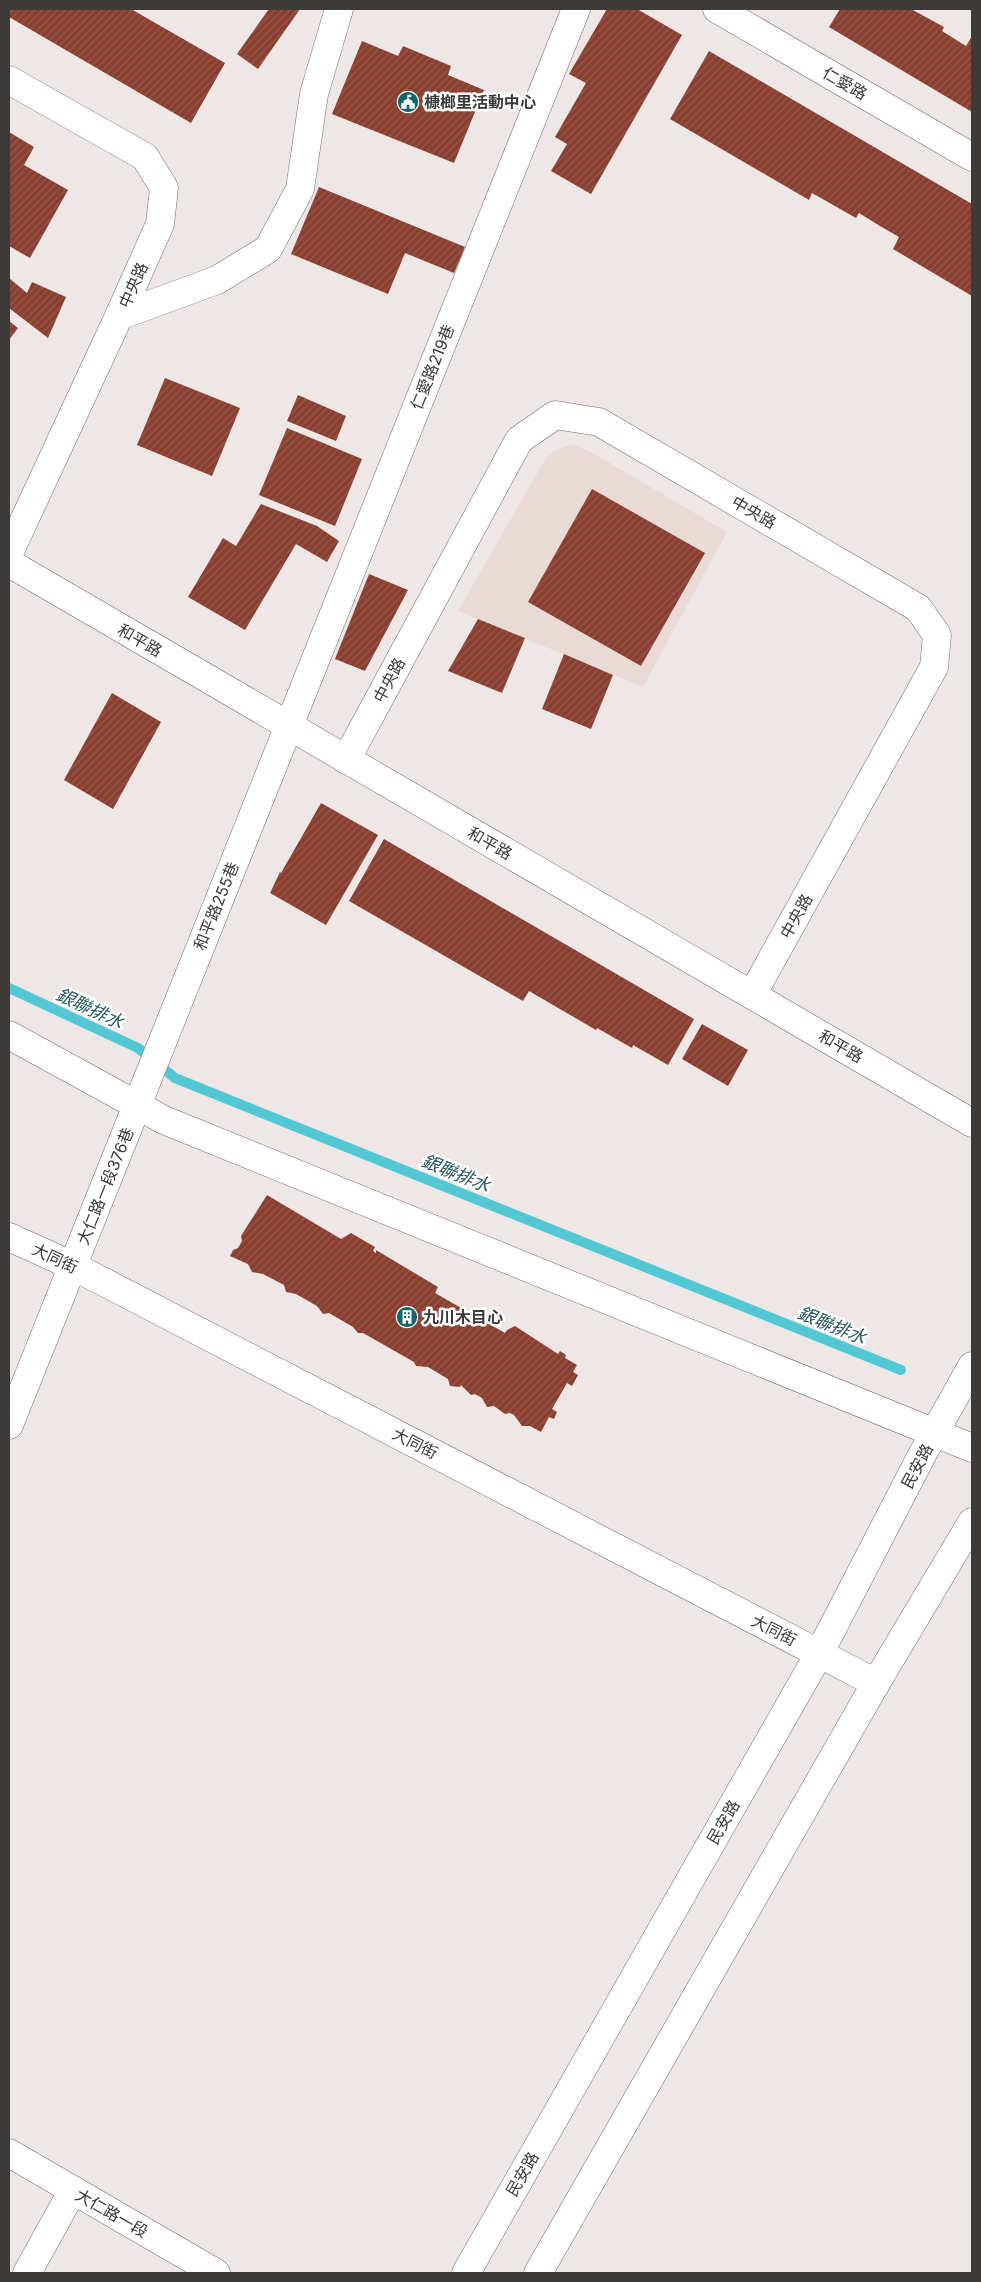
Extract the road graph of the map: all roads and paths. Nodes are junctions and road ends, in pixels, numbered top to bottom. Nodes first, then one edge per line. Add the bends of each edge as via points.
1 (338, 9) edge
2 (576, 9) edge
3 (717, 9) edge
4 (9, 80) edge
5 (972, 157) edge
6 (119, 316) junction
7 (9, 553) edge
8 (9, 563) edge
9 (288, 726) junction
10 (346, 760) junction
11 (752, 995) junction
12 (9, 1035) edge
13 (140, 1095) junction
14 (972, 1122) edge
15 (9, 1237) edge
16 (73, 1266) junction
17 (972, 1366) edge
18 (9, 1424) edge
19 (935, 1433) junction
20 (972, 1448) edge
21 (972, 1522) edge
22 (819, 1654) junction
23 (876, 1683) junction
24 (9, 2153) edge
25 (73, 2190) junction
26 (27, 2273) edge
27 (216, 2273) edge
28 (466, 2273) edge
29 (538, 2273) edge

1 - 6 street via 314,94 300,189 268,249 217,280
2 - 9 street, 仁愛路219巷
3 - 5 street, 仁愛路
4 - 6 street, 中央路 via 145,157 164,188 160,224
6 - 7 street, 中央路
8 - 9 street, 和平路
9 - 10 street, 和平路
9 - 13 street, 和平路255巷
10 - 11 street, 和平路
10 - 11 street, 中央路 via 520,440 555,415 599,422 918,608 937,636 934,667
11 - 14 street, 和平路
12 - 13 street
13 - 16 street, 大仁路一段376巷
13 - 19 street via 164,1120
15 - 16 street, 大同街
16 - 18 street, 大仁路一段376巷
16 - 22 street, 大同街
17 - 19 street, 民安路
19 - 20 street
19 - 22 street, 民安路
21 - 23 street
22 - 23 street, 大同街
22 - 28 street, 民安路
23 - 29 street
24 - 25 street, 大仁路一段
25 - 26 street
25 - 27 street, 大仁路一段

